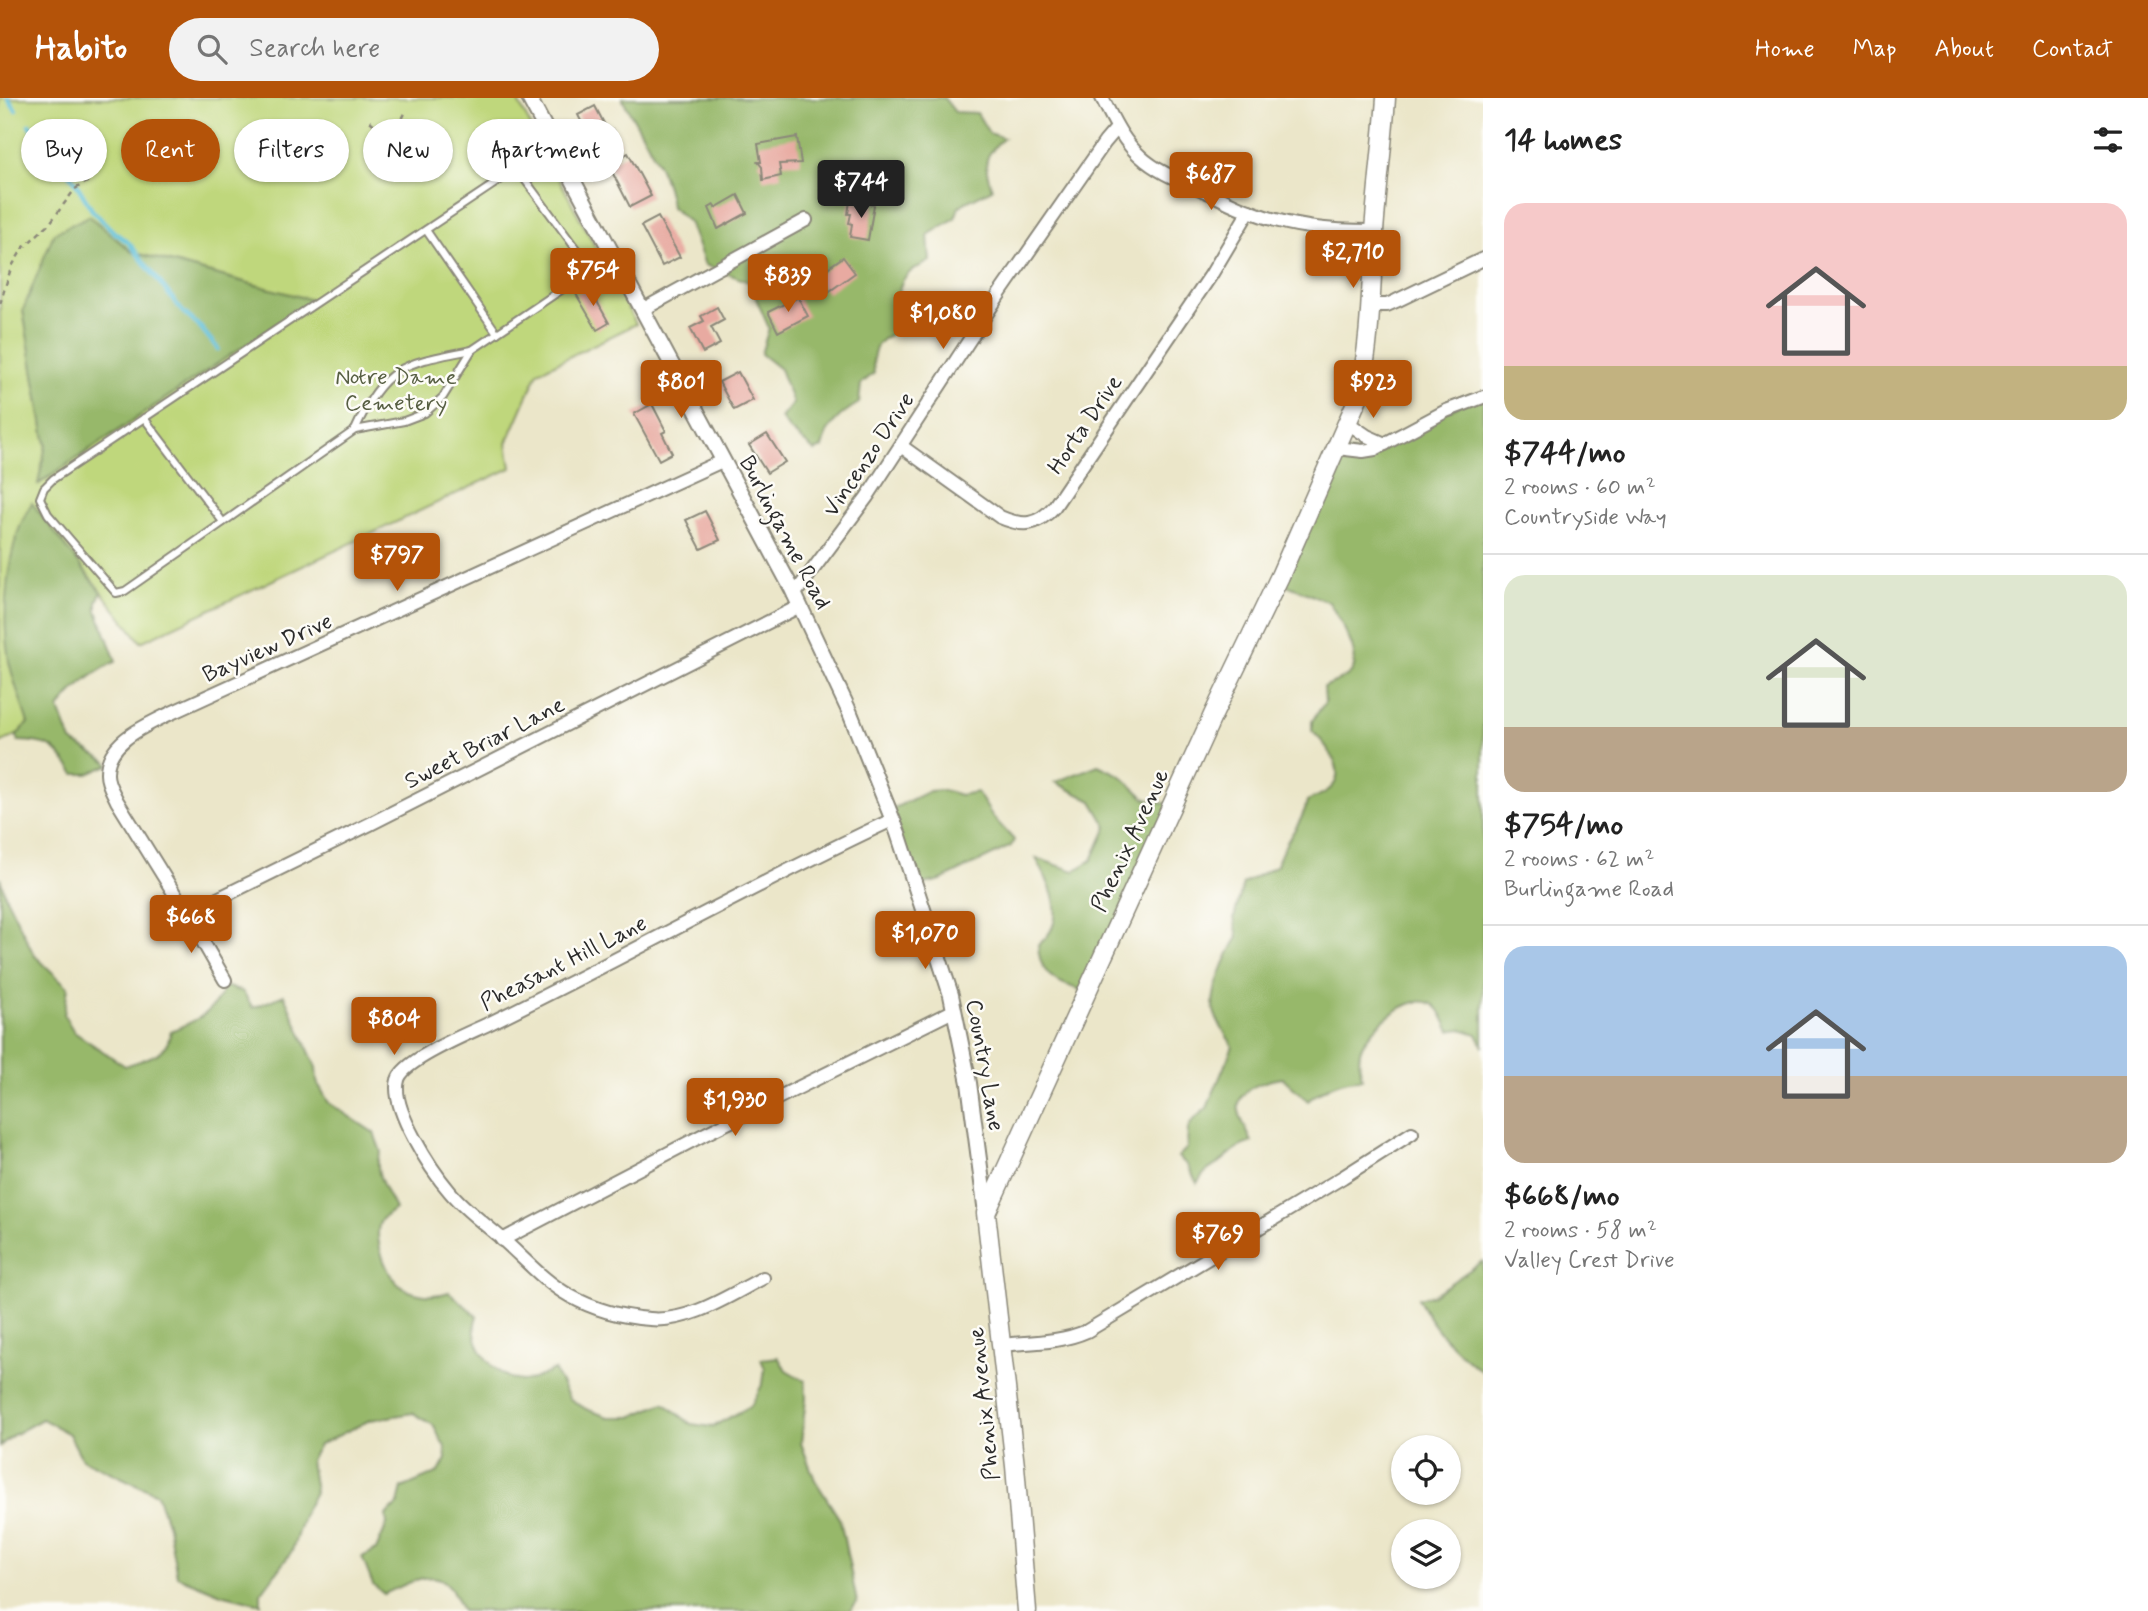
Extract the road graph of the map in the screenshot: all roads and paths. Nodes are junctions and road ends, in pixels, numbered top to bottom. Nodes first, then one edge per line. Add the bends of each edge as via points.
1 (529, 98) edge
2 (1102, 98) edge
3 (1386, 98) edge
4 (405, 113) dead end
5 (402, 119) edge
6 (540, 119) edge
7 (1117, 128) junction
8 (87, 182) edge
9 (498, 182) edge
10 (527, 182) edge
11 (574, 182) edge
12 (1249, 212) junction
13 (806, 220) dead end
14 (426, 230) junction
15 (1374, 230) junction
16 (613, 255) junction
17 (1483, 259) edge
18 (591, 270) junction
19 (0, 304) edge
20 (1371, 305) junction
21 (642, 310) junction
22 (497, 333) junction
23 (472, 350) junction
24 (1483, 397) edge
25 (145, 418) junction
26 (1348, 423) junction
27 (355, 430) junction
28 (1385, 444) junction
29 (901, 446) junction
30 (1337, 448) junction
31 (723, 461) junction
32 (223, 522) junction
33 (797, 601) junction
34 (856, 732) joint
35 (892, 820) junction
36 (187, 914) junction
37 (225, 980) dead end
38 (955, 1010) junction
39 (1412, 1133) dead end
40 (986, 1213) junction
41 (502, 1240) junction
42 (763, 1279) dead end
43 (1001, 1345) junction
44 (1027, 1611) edge

1 - 6 street, Burlingame Road
2 - 7 street
3 - 15 main road, Phenix Avenue
4 - 5 path
7 - 12 street via 1150,164
7 - 29 street, Vincenzo Drive via 1002,290
8 - 19 path via 75,189 16,258
9 - 14 lane
10 - 18 lane
11 - 16 street, Burlingame Road
12 - 15 street via 1296,226
12 - 29 street, Horta Drive via 1045,517 1016,524 1000,517
13 - 21 street
14 - 22 lane
14 - 25 lane
15 - 20 main road, Phenix Avenue
16 - 18 lane
16 - 21 street, Burlingame Road
17 - 20 street via 1396,301
18 - 22 lane
20 - 26 main road, Phenix Avenue via 1364,374
21 - 31 street, Burlingame Road
22 - 23 lane
23 - 27 lane via 443,397 425,412
23 - 27 lane via 411,364 391,374
24 - 28 street
25 - 32 lane
25 - 32 lane via 53,479 40,498 48,514 116,593
26 - 28 street
26 - 30 main road, Phenix Avenue
27 - 32 lane
28 - 30 street via 1363,452
29 - 33 street, Vincenzo Drive
30 - 40 main road, Phenix Avenue
31 - 33 street, Burlingame Road
31 - 36 street, Bayview Drive via 151,723 123,741 108,764 108,782
33 - 34 street, Burlingame Road
33 - 36 street, Sweet Briar Lane
34 - 35 street, Country Lane
35 - 38 street, Country Lane
35 - 41 street, Pheasant Hill Lane via 428,1053 406,1069 398,1079 398,1099 412,1133 451,1193
36 - 37 street
38 - 40 street, Country Lane
38 - 41 street
39 - 43 street via 1087,1331 1056,1341
40 - 43 main road, Phenix Avenue
41 - 42 street, Pheasant Hill Lane via 568,1294 611,1313 633,1317 680,1317
43 - 44 main road, Phenix Avenue

